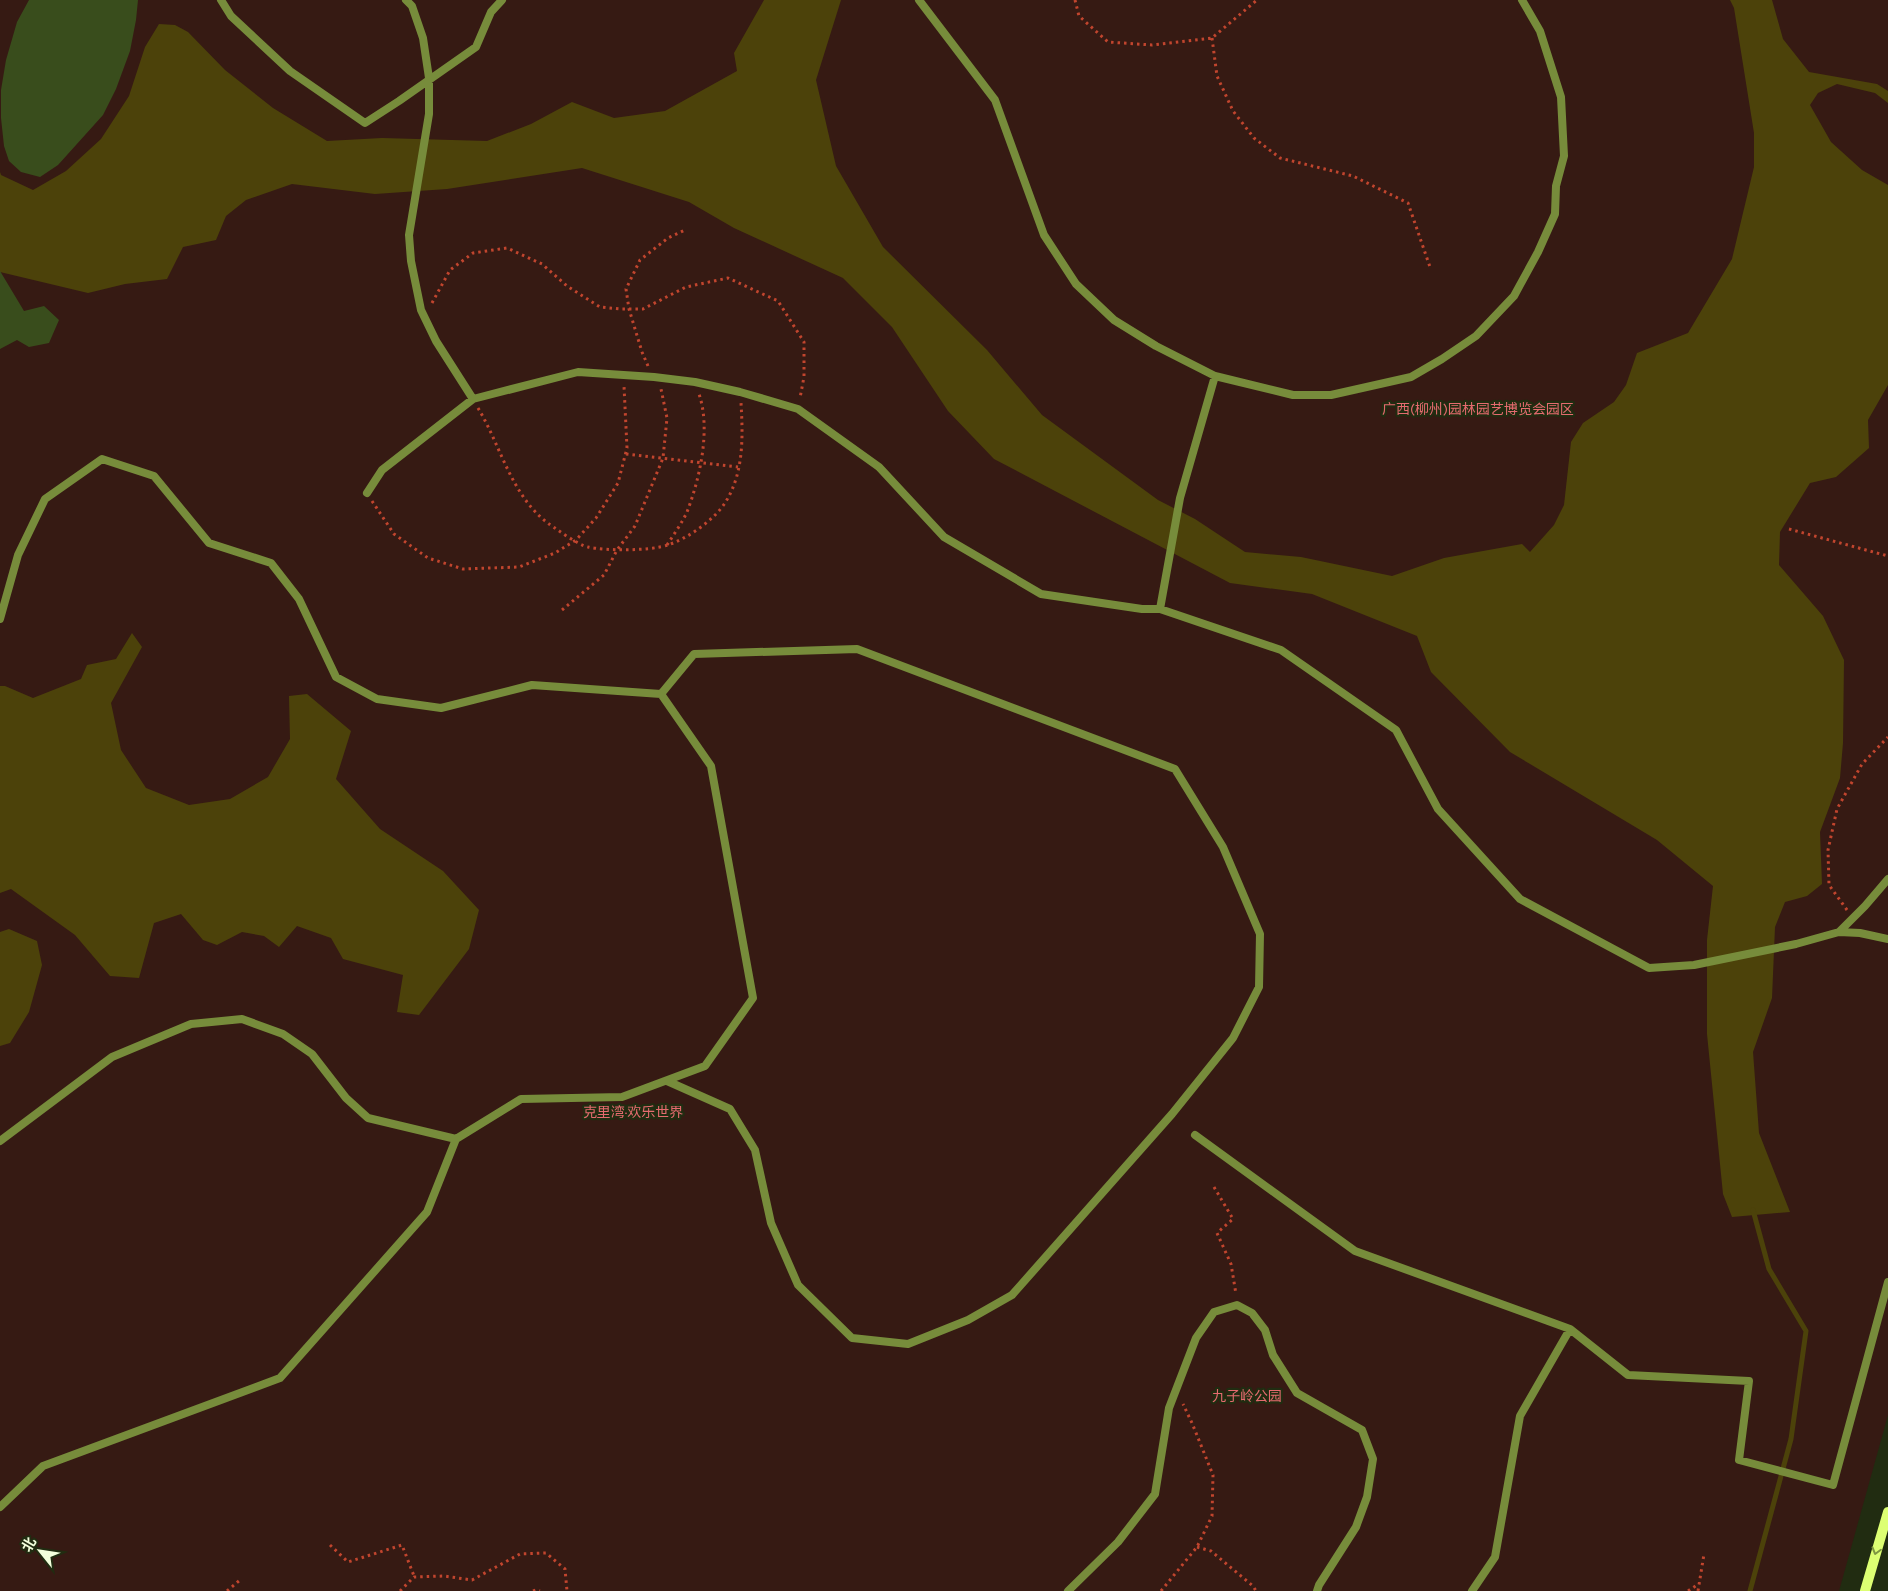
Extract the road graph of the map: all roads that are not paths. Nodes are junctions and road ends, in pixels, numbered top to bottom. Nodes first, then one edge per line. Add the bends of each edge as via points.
1 (220, 0) edge
2 (406, 0) edge
3 (502, 0) edge
4 (919, 0) edge
5 (1522, 0) edge
6 (430, 78) junction
7 (1215, 376) junction
8 (473, 399) junction
9 (367, 493) road end
10 (1160, 609) junction
11 (0, 619) edge
12 (661, 694) junction
13 (1888, 879) edge
14 (1839, 932) junction
15 (1888, 939) edge
16 (667, 1080) junction
17 (1195, 1135) dead end
18 (456, 1139) junction
19 (0, 1141) edge
20 (1888, 1282) edge
21 (1570, 1329) junction
22 (0, 1507) edge
23 (1888, 1512) edge
24 (1068, 1591) edge
25 (1317, 1591) edge
26 (1472, 1591) edge
27 (1865, 1591) edge

1 - 6 lane via 231,16 290,71 365,123
2 - 6 lane via 412,6 423,38
3 - 6 lane via 491,12 476,47
4 - 7 lane via 995,100 1044,235 1076,284 1114,320
5 - 7 lane via 1540,31 1561,97 1564,156 1556,186 1555,214 1514,296 1476,336 1411,376 1332,395 1293,395
6 - 8 lane via 429,114 409,235 411,261 421,310 436,341
7 - 10 lane via 1180,498
8 - 9 lane via 382,470
8 - 10 lane via 578,372 695,382 798,409 879,467 944,537 1041,594
10 - 14 lane via 1281,650 1396,730 1438,809 1520,899 1649,968 1694,964
11 - 12 lane via 18,554 45,498 102,459 154,476 210,543 271,563 298,599 336,677 377,699 441,708 532,685
12 - 16 lane via 712,766 753,998 705,1066
12 - 16 lane via 694,654 857,649 1175,769 1223,847 1260,934 1259,987 1233,1038 1172,1114 1012,1295 968,1320 908,1344 852,1338 798,1285 771,1223 755,1150 730,1109
13 - 14 lane
14 - 15 lane
16 - 18 lane via 622,1097 521,1099
17 - 21 lane via 1355,1251
18 - 19 lane via 368,1118 346,1098 312,1054 283,1034 242,1019 191,1024 112,1057
18 - 22 lane via 427,1212 280,1378 43,1466
20 - 21 lane via 1833,1485 1739,1460 1749,1381 1628,1375
21 - 26 lane via 1520,1416 1495,1557
23 -> 27 street
24 - 25 lane via 1118,1542 1155,1494 1169,1408 1196,1338 1214,1312 1237,1305 1252,1314 1264,1330 1273,1355 1297,1393 1362,1430 1373,1459 1367,1497 1356,1527

